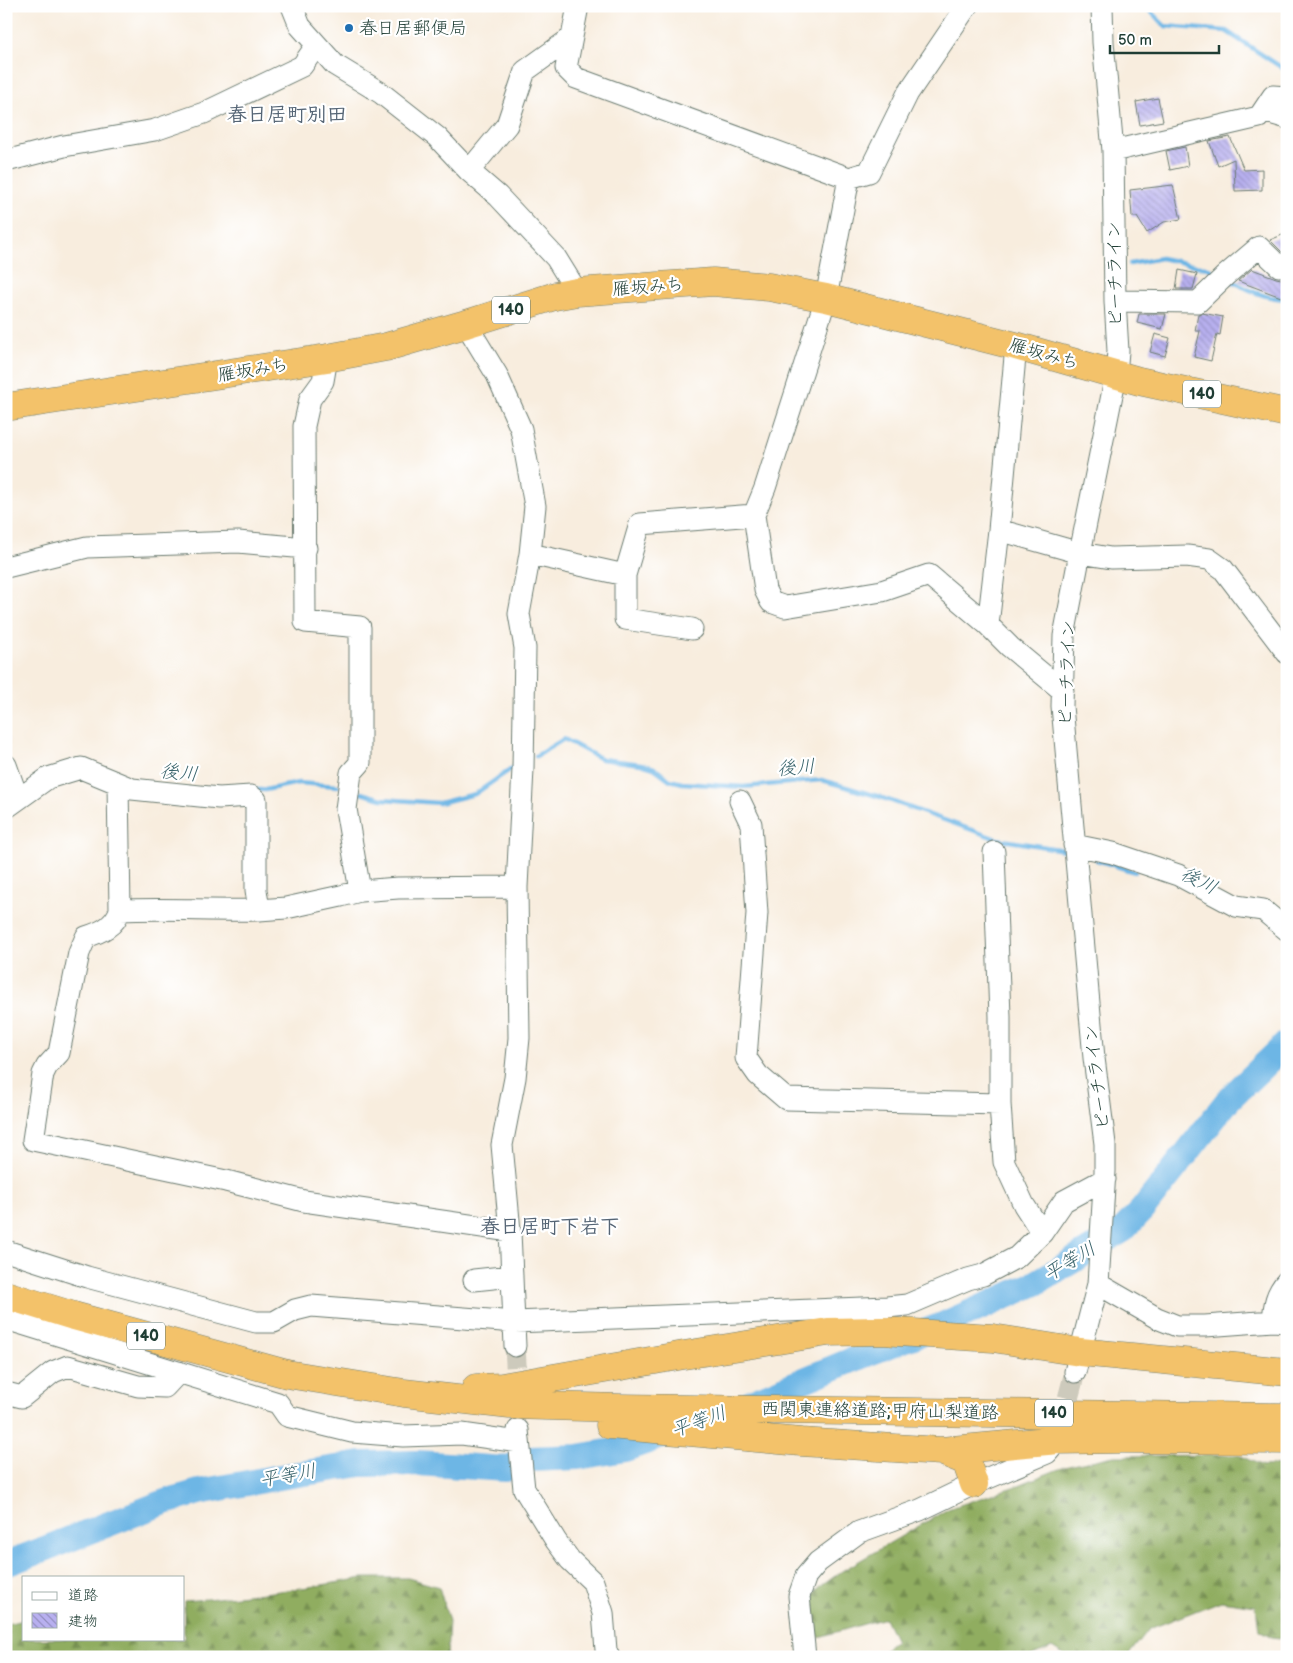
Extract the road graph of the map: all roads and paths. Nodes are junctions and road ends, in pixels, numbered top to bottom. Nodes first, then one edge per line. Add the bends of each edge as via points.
1 (292, 6) edge
2 (578, 6) edge
3 (967, 6) edge
4 (1102, 6) edge
5 (571, 38) junction
6 (316, 46) junction
7 (1287, 97) edge
8 (1263, 111) junction
9 (1287, 118) edge
10 (1113, 151) junction
11 (6, 161) edge
12 (470, 171) junction
13 (849, 178) junction
14 (1287, 264) edge
15 (577, 292) junction
16 (826, 298) junction
17 (1114, 301) junction
18 (466, 324) junction
19 (1016, 346) junction
20 (327, 358) junction
21 (1116, 375) junction
22 (6, 407) edge
23 (1287, 413) edge
24 (754, 515) junction
25 (999, 530) junction
26 (306, 548) junction
27 (1080, 553) junction
28 (530, 554) junction
29 (6, 567) edge
30 (625, 575) junction
31 (988, 625) junction
32 (692, 629) dead end
33 (1287, 653) edge
34 (1063, 691) junction
35 (6, 764) edge
36 (118, 784) junction
37 (740, 801) dead end
38 (12, 804) edge
39 (1074, 845) junction
40 (994, 852) dead end
41 (517, 887) junction
42 (360, 890) junction
43 (120, 910) junction
44 (259, 910) junction
45 (1287, 930) edge
46 (1000, 1104) junction
47 (1105, 1179) junction
48 (510, 1232) junction
49 (1042, 1233) junction
50 (6, 1251) edge
51 (512, 1276) junction
52 (474, 1280) dead end
53 (1287, 1281) edge
54 (1098, 1284) junction
55 (6, 1295) edge
56 (6, 1318) edge
57 (514, 1322) junction
58 (1280, 1322) edge
59 (516, 1346) tunnel mouth
60 (1078, 1362) junction
61 (178, 1372) junction
62 (1287, 1372) edge
63 (342, 1384) junction
64 (6, 1393) edge
65 (458, 1400) junction
66 (1287, 1417) edge
67 (1059, 1434) junction
68 (1287, 1440) edge
69 (941, 1451) junction
70 (974, 1484) junction
71 (606, 1655) edge
72 (805, 1657) edge

1 - 6 street via 300,26
2 - 5 street
3 - 13 street via 908,93 869,172
4 - 10 street, ピーチライン
5 - 12 street via 524,71 507,125
5 - 13 street via 566,68 576,78
6 - 11 street via 302,66 204,113 155,130 64,146
6 - 12 street via 335,65 381,93 437,136
7 - 8 street via 1273,96
8 - 9 street
8 - 10 street via 1258,117
10 - 17 street, ピーチライン
12 - 15 street via 556,258
13 - 16 street
14 - 17 street via 1279,266 1258,247 1198,302
15 - 16 highway, 雁坂みち / 140 via 714,282 769,287
15 - 18 highway, 雁坂みち / 140
16 - 19 highway, 雁坂みち / 140
16 - 24 street
17 - 21 street, ピーチライン via 1118,351
18 - 20 highway, 雁坂みち / 140 via 386,347
18 - 28 street via 498,375 521,428 535,506
19 - 21 highway, 雁坂みち / 140
19 - 25 street
20 - 22 highway, 雁坂みち / 140
20 - 26 street via 323,381 310,399 304,426
21 - 23 highway, 雁坂みち / 140
21 - 27 street, ピーチライン
24 - 30 street via 640,524
24 - 31 street via 765,590 771,602 785,607 872,593 929,575
25 - 27 street
25 - 31 street
26 - 29 street via 238,542 87,547
26 - 42 street via 305,622 360,627 360,763 351,773 346,809
27 - 33 street via 1111,558 1187,556 1208,559 1222,569
27 - 34 street, ピーチライン via 1064,636
28 - 30 street
28 - 41 street via 519,614 525,648
30 - 32 street via 625,619
31 - 34 street
34 - 39 street, ピーチライン
35 - 38 street
36 - 38 street via 81,768 48,778
36 - 43 street
36 - 44 street via 154,792 219,798 251,796 256,800
37 - 46 street via 750,824 757,913 746,1058 758,1075 786,1099
39 - 45 street via 1113,853 1178,875 1236,906 1263,910
39 - 47 street, ピーチライン via 1105,1144
40 - 46 street
41 - 42 street
41 - 48 street via 519,1038 502,1145
42 - 44 street via 286,908
43 - 44 street
43 - 48 street via 117,919 103,931 86,937 79,953 59,1053 43,1074 33,1140 304,1201
46 - 49 street via 1004,1162 1024,1205
47 - 49 street via 1064,1201
47 - 54 street, ピーチライン
48 - 51 street
49 - 57 street via 1017,1257 907,1305
50 - 57 street via 87,1277 256,1322 274,1322 295,1310 311,1306
51 - 52 street
51 - 57 street
53 - 58 street via 1277,1294 1274,1305
54 - 58 street via 1177,1326
54 - 60 street, ピーチライン
55 - 63 highway, 西関東連絡道路;甲府山梨道路 / 140 via 287,1374
56 - 61 street
57 - 59 street
60 - 62 highway
60 - 63 highway via 994,1338 882,1331 828,1332 502,1387 466,1389
61 - 64 street via 164,1387 138,1386 68,1366 53,1372 22,1397
61 - 71 street via 278,1403 287,1416 352,1432 403,1436 519,1436 524,1489 570,1560 594,1582 603,1613
63 - 65 highway, 西関東連絡道路;甲府山梨道路 / 140
65 - 66 highway, 西関東連絡道路;甲府山梨道路 / 140 via 621,1408
65 - 69 highway via 589,1423
67 - 68 highway
67 - 69 highway
67 - 70 street via 1047,1453
69 - 70 highway via 966,1461
70 - 72 street via 920,1510 859,1532 818,1562 806,1576 798,1596

